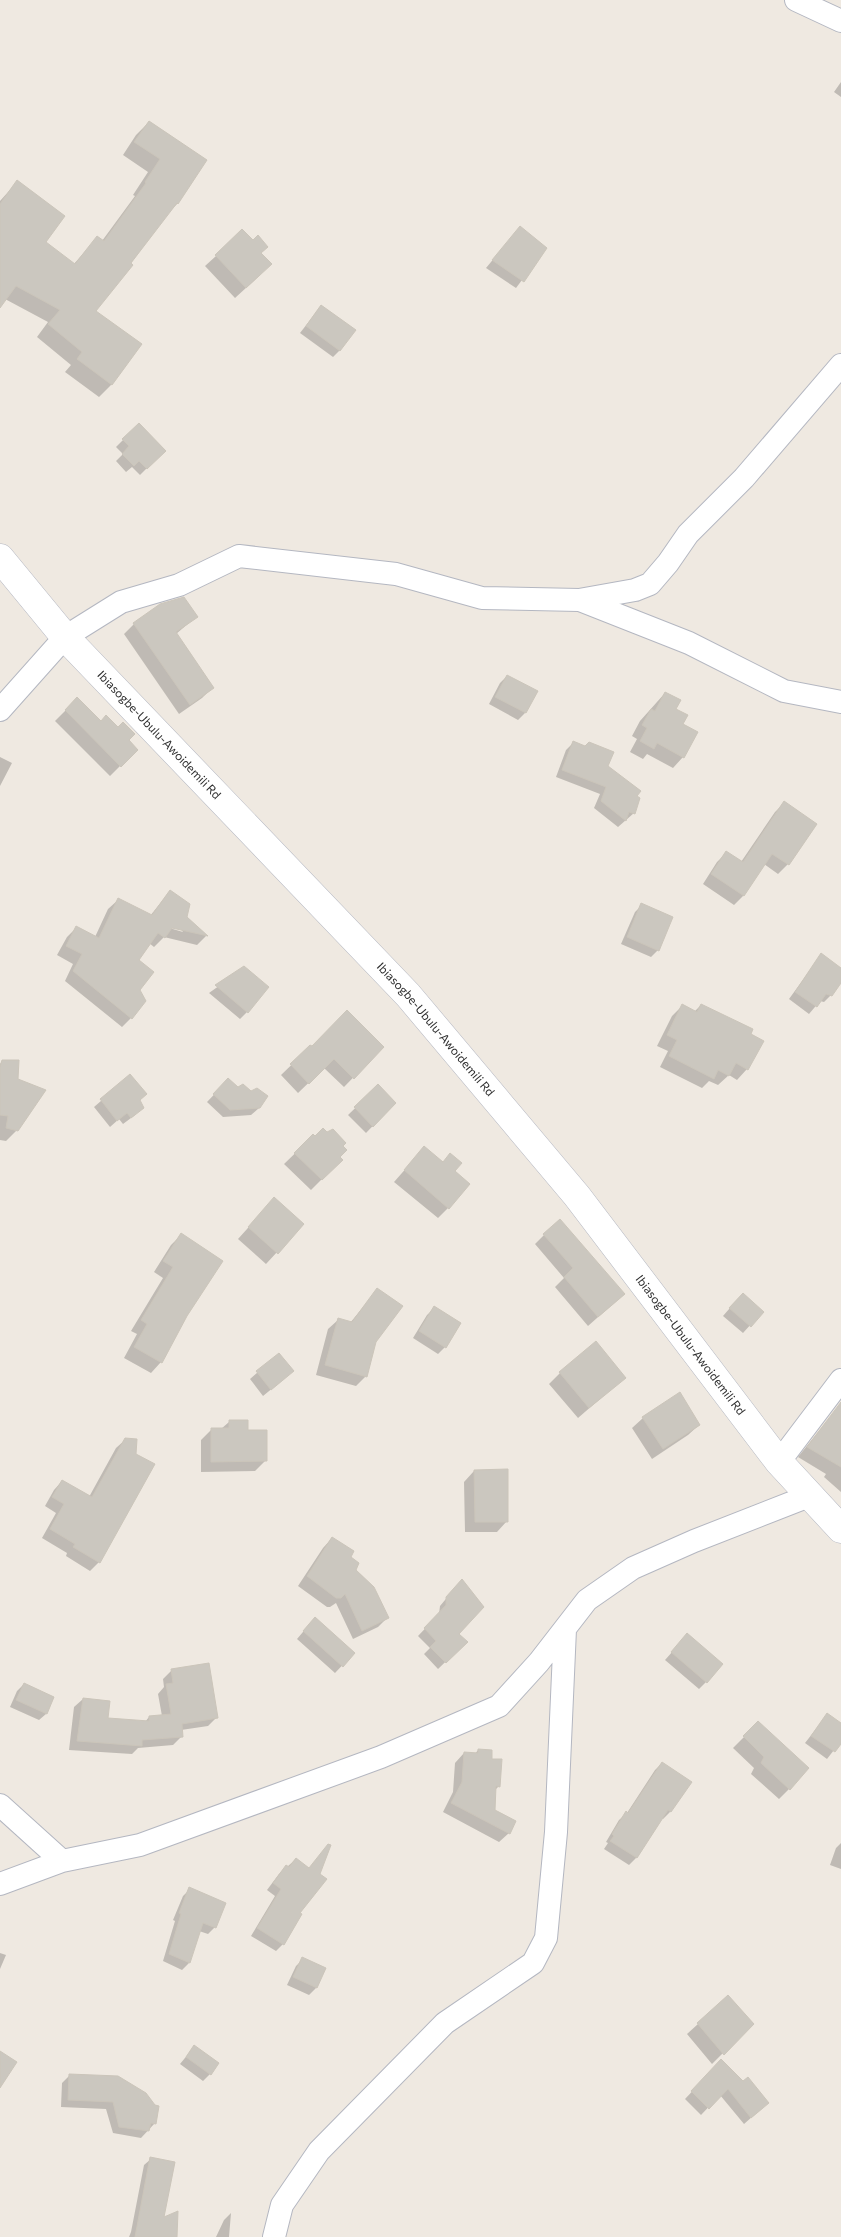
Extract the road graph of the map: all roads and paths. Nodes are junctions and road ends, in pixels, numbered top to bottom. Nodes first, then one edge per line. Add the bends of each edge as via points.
1 (796, 0) edge
2 (841, 21) edge
3 (841, 365) edge
4 (0, 558) edge
5 (635, 590) junction
6 (579, 600) junction
7 (627, 618) junction
8 (65, 637) junction
9 (841, 702) edge
10 (0, 710) edge
11 (841, 1380) edge
12 (779, 1462) junction
13 (810, 1496) junction
14 (841, 1528) edge
15 (565, 1629) junction
16 (0, 1805) edge
17 (62, 1861) junction
18 (0, 1884) edge
19 (274, 2237) edge

1 - 2 street
3 - 5 street via 744,478 688,534 650,584
4 - 8 street, Ibiasogbe-Ubulu-Awoidemili Rd
5 - 6 street
5 - 7 street via 625,601
6 - 7 street
6 - 8 street via 482,598 396,574 239,556 179,585 121,602
7 - 9 street via 689,643 784,691
8 - 10 street
8 - 12 street, Ibiasogbe-Ubulu-Awoidemili Rd via 408,995 577,1196
11 - 12 street
12 - 13 street, Ibiasogbe-Ubulu-Awoidemili Rd
13 - 14 street, Ibiasogbe-Ubulu-Awoidemili Rd
13 - 15 street via 634,1568 587,1600
15 - 17 street via 500,1706 381,1757 140,1845
15 - 19 street via 556,1832 546,1938 533,1963 445,2023 319,2151 282,2205
16 - 17 street
17 - 18 street

